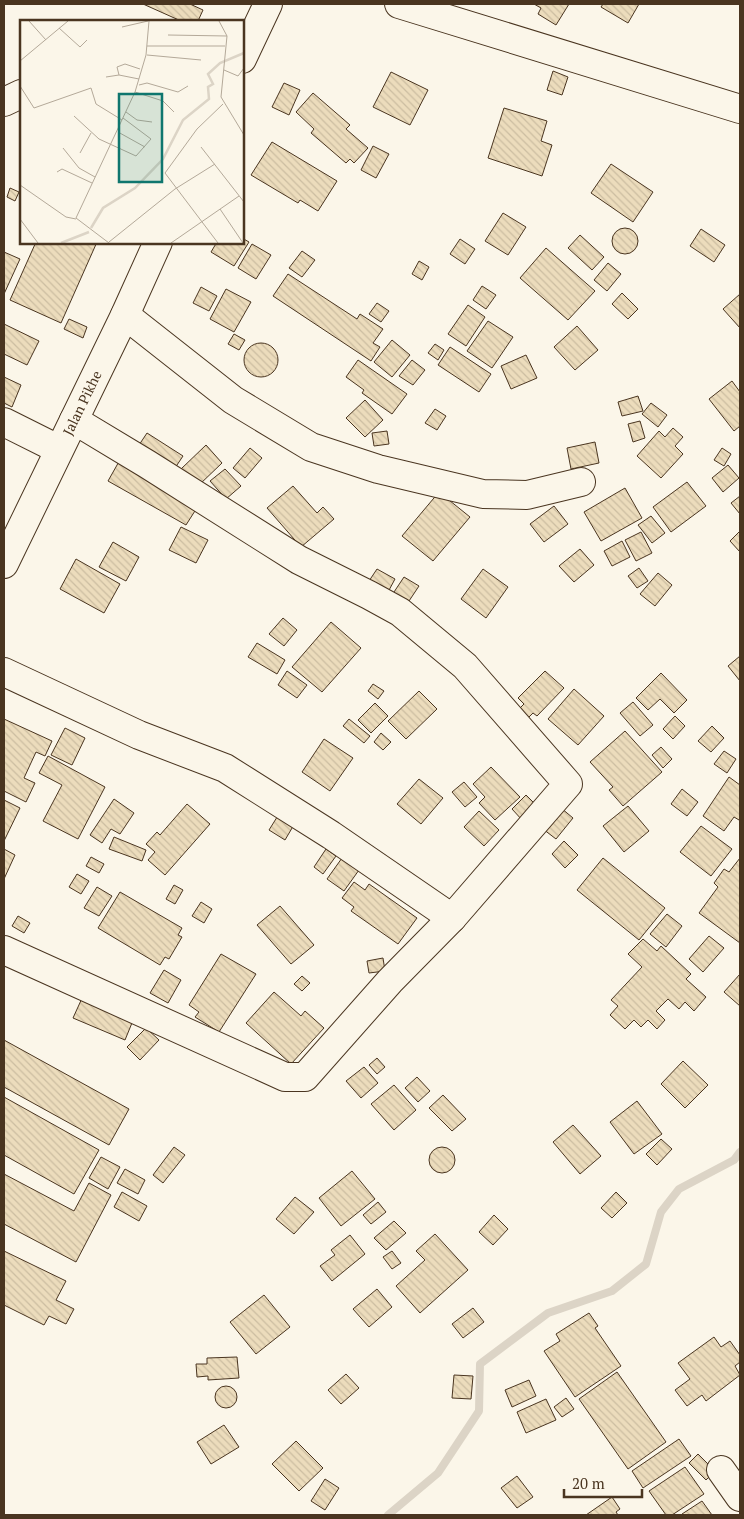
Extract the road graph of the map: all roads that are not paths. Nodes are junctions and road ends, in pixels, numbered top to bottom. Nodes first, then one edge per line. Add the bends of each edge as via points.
1 (268, 4) edge
2 (399, 4) edge
3 (244, 55) edge
4 (20, 94) edge
5 (4, 102) edge
6 (740, 109) edge
7 (157, 244) edge
8 (125, 315) junction
9 (74, 420) junction
10 (4, 422) edge
11 (58, 449) junction
12 (581, 482) dead end
13 (4, 564) edge
14 (4, 672) edge
15 (452, 918) junction
16 (4, 950) edge
17 (721, 1470) dead end
18 (740, 1497) edge

1 - 3 main road
2 - 6 main road
4 - 5 main road
7 - 8 main road, Jalan Pikhe
8 - 9 main road, Jalan Pikhe
8 - 12 main road via 233,400 311,447 378,469 483,494 527,495
9 - 11 main road, Jalan Pikhe
9 - 15 main road via 299,560 400,612 465,666 568,784
10 - 11 main road
11 - 13 main road, Jalan Pikhe
14 - 15 main road via 139,735 225,768 331,834
15 - 16 main road via 390,981 305,1077 285,1077
17 - 18 main road

